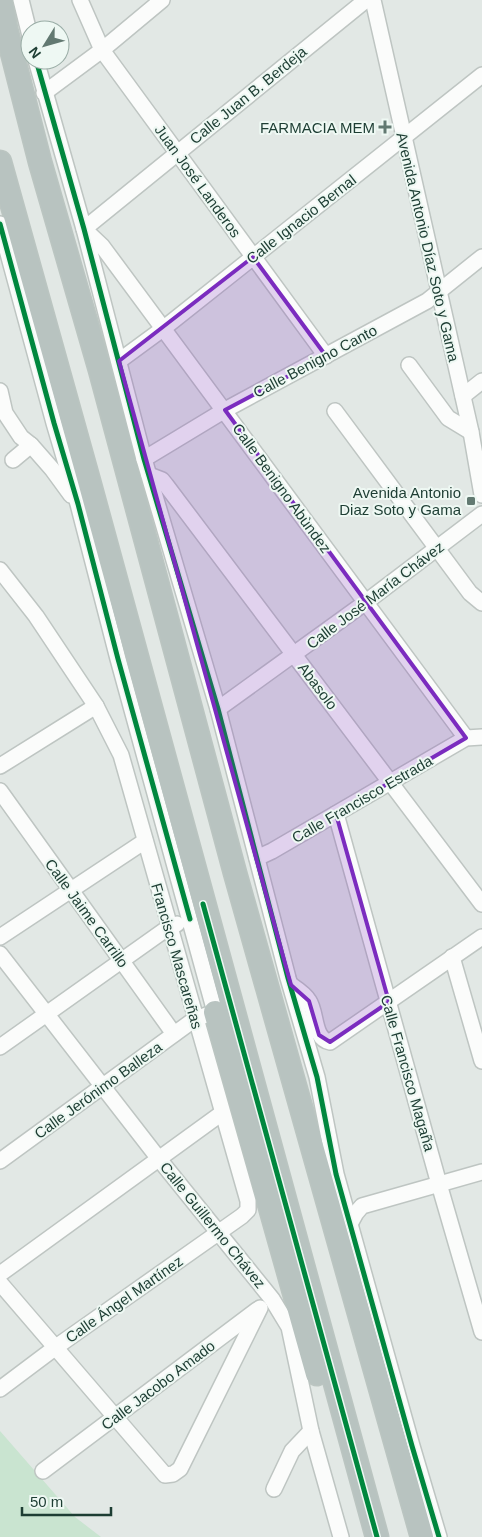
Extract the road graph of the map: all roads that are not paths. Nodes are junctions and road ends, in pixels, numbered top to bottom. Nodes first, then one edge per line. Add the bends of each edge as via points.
1 (1, 0) edge
2 (21, 0) edge
3 (80, 0) edge
4 (162, 0) edge
5 (366, 0) edge
6 (374, 0) edge
7 (26, 20) edge
8 (102, 50) junction
9 (38, 70) edge
10 (482, 75) edge
11 (44, 93) junction
12 (404, 138) junction
13 (177, 153) junction
14 (0, 162) edge
15 (0, 224) edge
16 (84, 228) junction
17 (253, 257) junction
18 (482, 257) edge
19 (438, 292) junction
20 (164, 328) junction
21 (326, 356) junction
22 (119, 361) junction
23 (409, 365) dead end
24 (482, 381) edge
25 (462, 396) junction
26 (1, 398) edge
27 (224, 410) junction
28 (335, 411) dead end
29 (471, 432) junction
30 (31, 445) junction
31 (144, 458) junction
32 (13, 460) dead end
33 (149, 475) junction
34 (482, 495) edge
35 (78, 504) junction
36 (482, 514) edge
37 (437, 548) junction
38 (0, 570) edge
39 (366, 602) junction
40 (482, 603) edge
41 (122, 608) junction
42 (294, 655) junction
43 (118, 658) junction
44 (96, 706) junction
45 (218, 709) junction
46 (482, 737) edge
47 (466, 738) junction
48 (0, 766) edge
49 (390, 782) junction
50 (0, 792) edge
51 (336, 814) junction
52 (145, 841) junction
53 (257, 858) junction
54 (70, 890) junction
55 (482, 904) edge
56 (190, 919) junction
57 (169, 927) junction
58 (0, 936) edge
59 (482, 937) edge
60 (0, 954) edge
61 (452, 957) junction
62 (121, 960) junction
63 (290, 984) junction
64 (388, 1002) junction
65 (46, 1013) junction
66 (205, 1016) junction
67 (174, 1034) junction
68 (0, 1047) edge
69 (482, 1062) edge
70 (103, 1086) junction
71 (222, 1113) junction
72 (159, 1158) junction
73 (0, 1161) edge
74 (482, 1172) edge
75 (439, 1184) junction
76 (248, 1210) joint
77 (350, 1224) junction
78 (219, 1232) junction
79 (0, 1274) edge
80 (0, 1284) edge
81 (266, 1304) junction
82 (482, 1332) edge
83 (56, 1347) junction
84 (0, 1389) edge
85 (400, 1406) junction
86 (116, 1417) junction
87 (311, 1432) junction
88 (397, 1446) junction
89 (43, 1471) dead end
90 (420, 1478) junction
91 (274, 1489) dead end
92 (341, 1537) edge
93 (376, 1537) edge
94 (422, 1537) edge
95 (439, 1537) edge

1 - 88 highway via 40,162
2 - 7 street
3 - 8 street, Juan José Landeros
4 - 8 street
5 - 13 street, Calle Juan B. Berdeja
6 - 12 street, Avenida Antonio Díaz Soto y Gama
8 - 11 street
8 - 13 street, Juan José Landeros
9 - 11 street
10 - 12 street, Calle Ignacio Bernal
11 - 16 street
12 - 17 street, Calle Ignacio Bernal
12 - 19 street, Avenida Antonio Díaz Soto y Gama
13 - 16 street, Calle Juan B. Berdeja
13 - 17 street, Juan José Landeros
14 - 41 highway
15 - 35 street
16 - 20 street, Calle Benigno Abùndez via 102,246
16 - 22 street
17 - 20 street, Calle Ignacio Bernal
17 - 21 street, Juan José Landeros
18 - 19 street, Calle Benigno Canto
19 - 21 street, Calle Benigno Canto
19 - 25 street, Avenida Antonio Díaz Soto y Gama
20 - 22 street, Calle Ignacio Bernal
20 - 27 street, Calle Benigno Abùndez
21 - 27 street, Calle Benigno Canto
22 - 31 street
23 - 29 street via 448,418
24 - 25 street
25 - 29 street, Avenida Antonio Díaz Soto y Gama
26 - 30 street via 5,413 21,437
27 - 31 street, Calle Benigno Canto
27 - 39 street, Calle Benigno Abùndez
28 - 37 street
29 - 34 street, Avenida Antonio Díaz Soto y Gama
30 - 32 street
30 - 35 street
31 - 33 street
33 - 42 street, Abasolo via 162,480
33 - 45 street
35 - 43 street
36 - 37 street, Calle José María Chávez
37 - 39 street, Calle José María Chávez
37 - 40 street via 470,593
38 - 44 street, Francisco Mascareñas via 36,616
39 - 42 street, Calle José María Chávez
39 - 47 street, Calle Benigno Abùndez
41 - 43 street
41 - 93 highway
42 - 45 street, Calle José María Chávez
42 - 49 street, Abasolo
43 - 56 street
44 - 48 street
44 - 52 street, Francisco Mascareñas via 121,755
45 - 53 street
46 - 47 street
47 - 49 street, Calle Francisco Estrada
49 - 51 street, Calle Francisco Estrada
49 - 55 street, Abasolo
50 - 54 street, Calle Jaime Carrillo
51 - 53 street, Calle Francisco Estrada
51 - 64 street, Calle Francisco Magaña
52 - 54 street
52 - 57 street, Francisco Mascareñas
53 - 63 street
54 - 58 street
54 - 62 street, Calle Jaime Carrillo
56 - 57 street
56 - 66 street
57 - 62 street
57 - 66 street, Francisco Mascareñas
59 - 61 street
60 - 65 street, Calle Guillermo Chávez
61 - 64 street
61 - 69 street
62 - 65 street
62 - 67 street, Calle Jaime Carrillo
63 - 64 street via 309,1001 319,1035 328,1042
63 - 77 street via 317,1077 336,1174
64 - 75 street, Calle Francisco Magaña
65 - 68 street
65 - 70 street, Calle Guillermo Chávez
66 - 67 street, Calle Jerónimo Balleza
66 - 71 street, Francisco Mascareñas
66 - 93 highway via 332,1426
67 - 70 street, Calle Jerónimo Balleza
70 - 72 street, Calle Guillermo Chávez
70 - 73 street, Calle Jerónimo Balleza
71 - 72 street
71 - 76 street, Francisco Mascareñas
72 - 78 street, Calle Guillermo Chávez
72 - 79 street
74 - 75 street
75 - 77 street via 362,1206
75 - 82 street, Calle Francisco Magaña
76 - 78 street, Calle Ángel Martínez
77 - 85 street
78 - 81 street, Calle Guillermo Chávez
78 - 83 street, Calle Ángel Martínez
80 - 83 street
81 - 86 street, Calle Jacobo Amado
81 - 86 street via 180,1469 165,1475
81 - 87 street, Calle Guillermo Chávez via 289,1327
83 - 84 street, Calle Ángel Martínez
83 - 86 street
85 - 88 highway
85 - 90 street
86 - 89 street, Calle Jacobo Amado
87 - 91 street via 292,1451
87 - 92 street, Calle Guillermo Chávez
88 - 90 highway
88 - 94 highway
90 - 95 street

